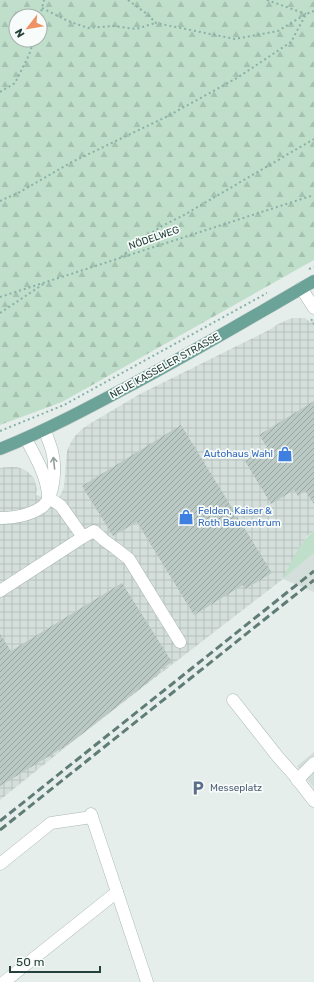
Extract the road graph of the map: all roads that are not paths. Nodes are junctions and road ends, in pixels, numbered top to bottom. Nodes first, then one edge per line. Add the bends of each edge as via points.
1 (310, 282) edge
2 (314, 308) edge
3 (45, 430) junction
4 (26, 438) junction
5 (0, 449) edge
6 (48, 497) junction
7 (0, 518) edge
8 (83, 536) junction
9 (0, 591) edge
10 (180, 642) dead end
11 (233, 700) dead end
12 (314, 763) edge
13 (295, 777) junction
14 (314, 801) edge
15 (0, 864) edge
16 (117, 892) junction
17 (4, 982) edge
18 (147, 982) edge

1 - 2 street
1 - 3 main road, NEUE KASSELER STRASSE via 170,365
3 - 4 main road, NEUE KASSELER STRASSE
6 -> 3 street via 52,489 54,468
4 - 5 main road, NEUE KASSELER STRASSE
4 - 6 street via 44,476
6 - 7 street via 36,510 19,516
6 - 8 street via 61,506
8 - 9 street
8 - 10 street via 94,531 128,559
11 - 13 street
12 - 13 street
13 - 14 street
15 - 16 street via 51,823 92,815
16 - 17 street
16 - 18 street

